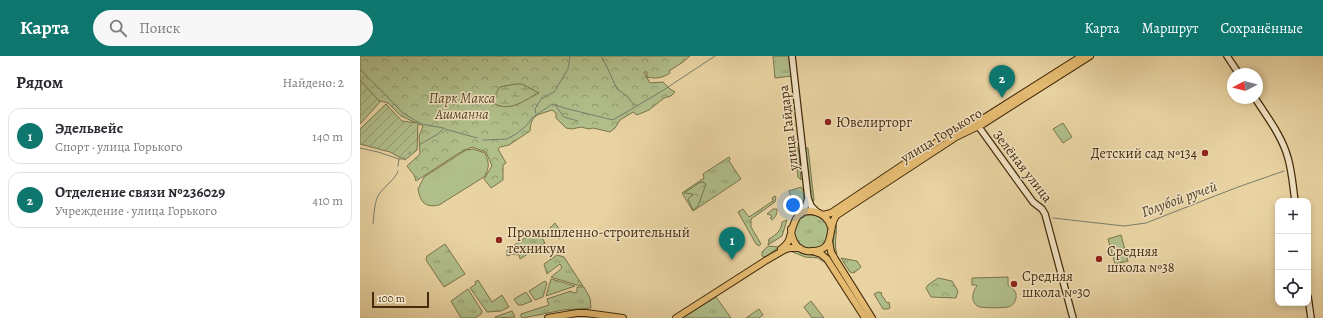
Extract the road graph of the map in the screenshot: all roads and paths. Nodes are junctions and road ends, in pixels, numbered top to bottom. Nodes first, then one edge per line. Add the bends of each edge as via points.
1 (792, 56) edge
2 (1082, 56) edge
3 (1090, 56) edge
4 (1227, 56) edge
5 (1235, 68) edge
6 (1259, 104) edge
7 (977, 124) junction
8 (808, 198) junction
9 (1295, 198) edge
10 (820, 213) junction
11 (801, 214) junction
12 (831, 227) junction
13 (791, 229) junction
14 (829, 240) junction
15 (800, 248) junction
16 (813, 252) junction
17 (774, 256) junction
18 (1309, 306) edge
19 (548, 318) edge
20 (623, 318) edge
21 (676, 318) edge
22 (864, 318) edge
23 (872, 318) edge
24 (1073, 318) edge
25 (1311, 318) edge

1 - 8 main road, улица Гайдара
2 - 7 main road, улица Горького
3 - 7 main road, улица Горького via 1022,100
4 - 5 main road
6 - 9 main road via 1285,148
7 - 10 main road, улица Горького via 944,138 831,213
7 - 12 main road, улица Горького via 841,212 834,217
7 - 24 main road, Зелёная улица via 1033,202 1045,214
8 - 10 main road, улица Гайдара via 811,206
8 - 11 main road
10 - 11 main road, улица Горького
10 - 12 main road
11 - 13 main road
12 - 14 main road, улица Горького
13 - 15 main road via 793,240
13 - 17 main road via 787,244
14 - 16 main road via 822,249
14 - 23 main road via 831,252
15 - 16 main road
15 - 17 main road via 786,249
16 - 22 main road via 827,259
17 - 21 main road
18 - 25 main road
19 - 20 main road via 586,313

